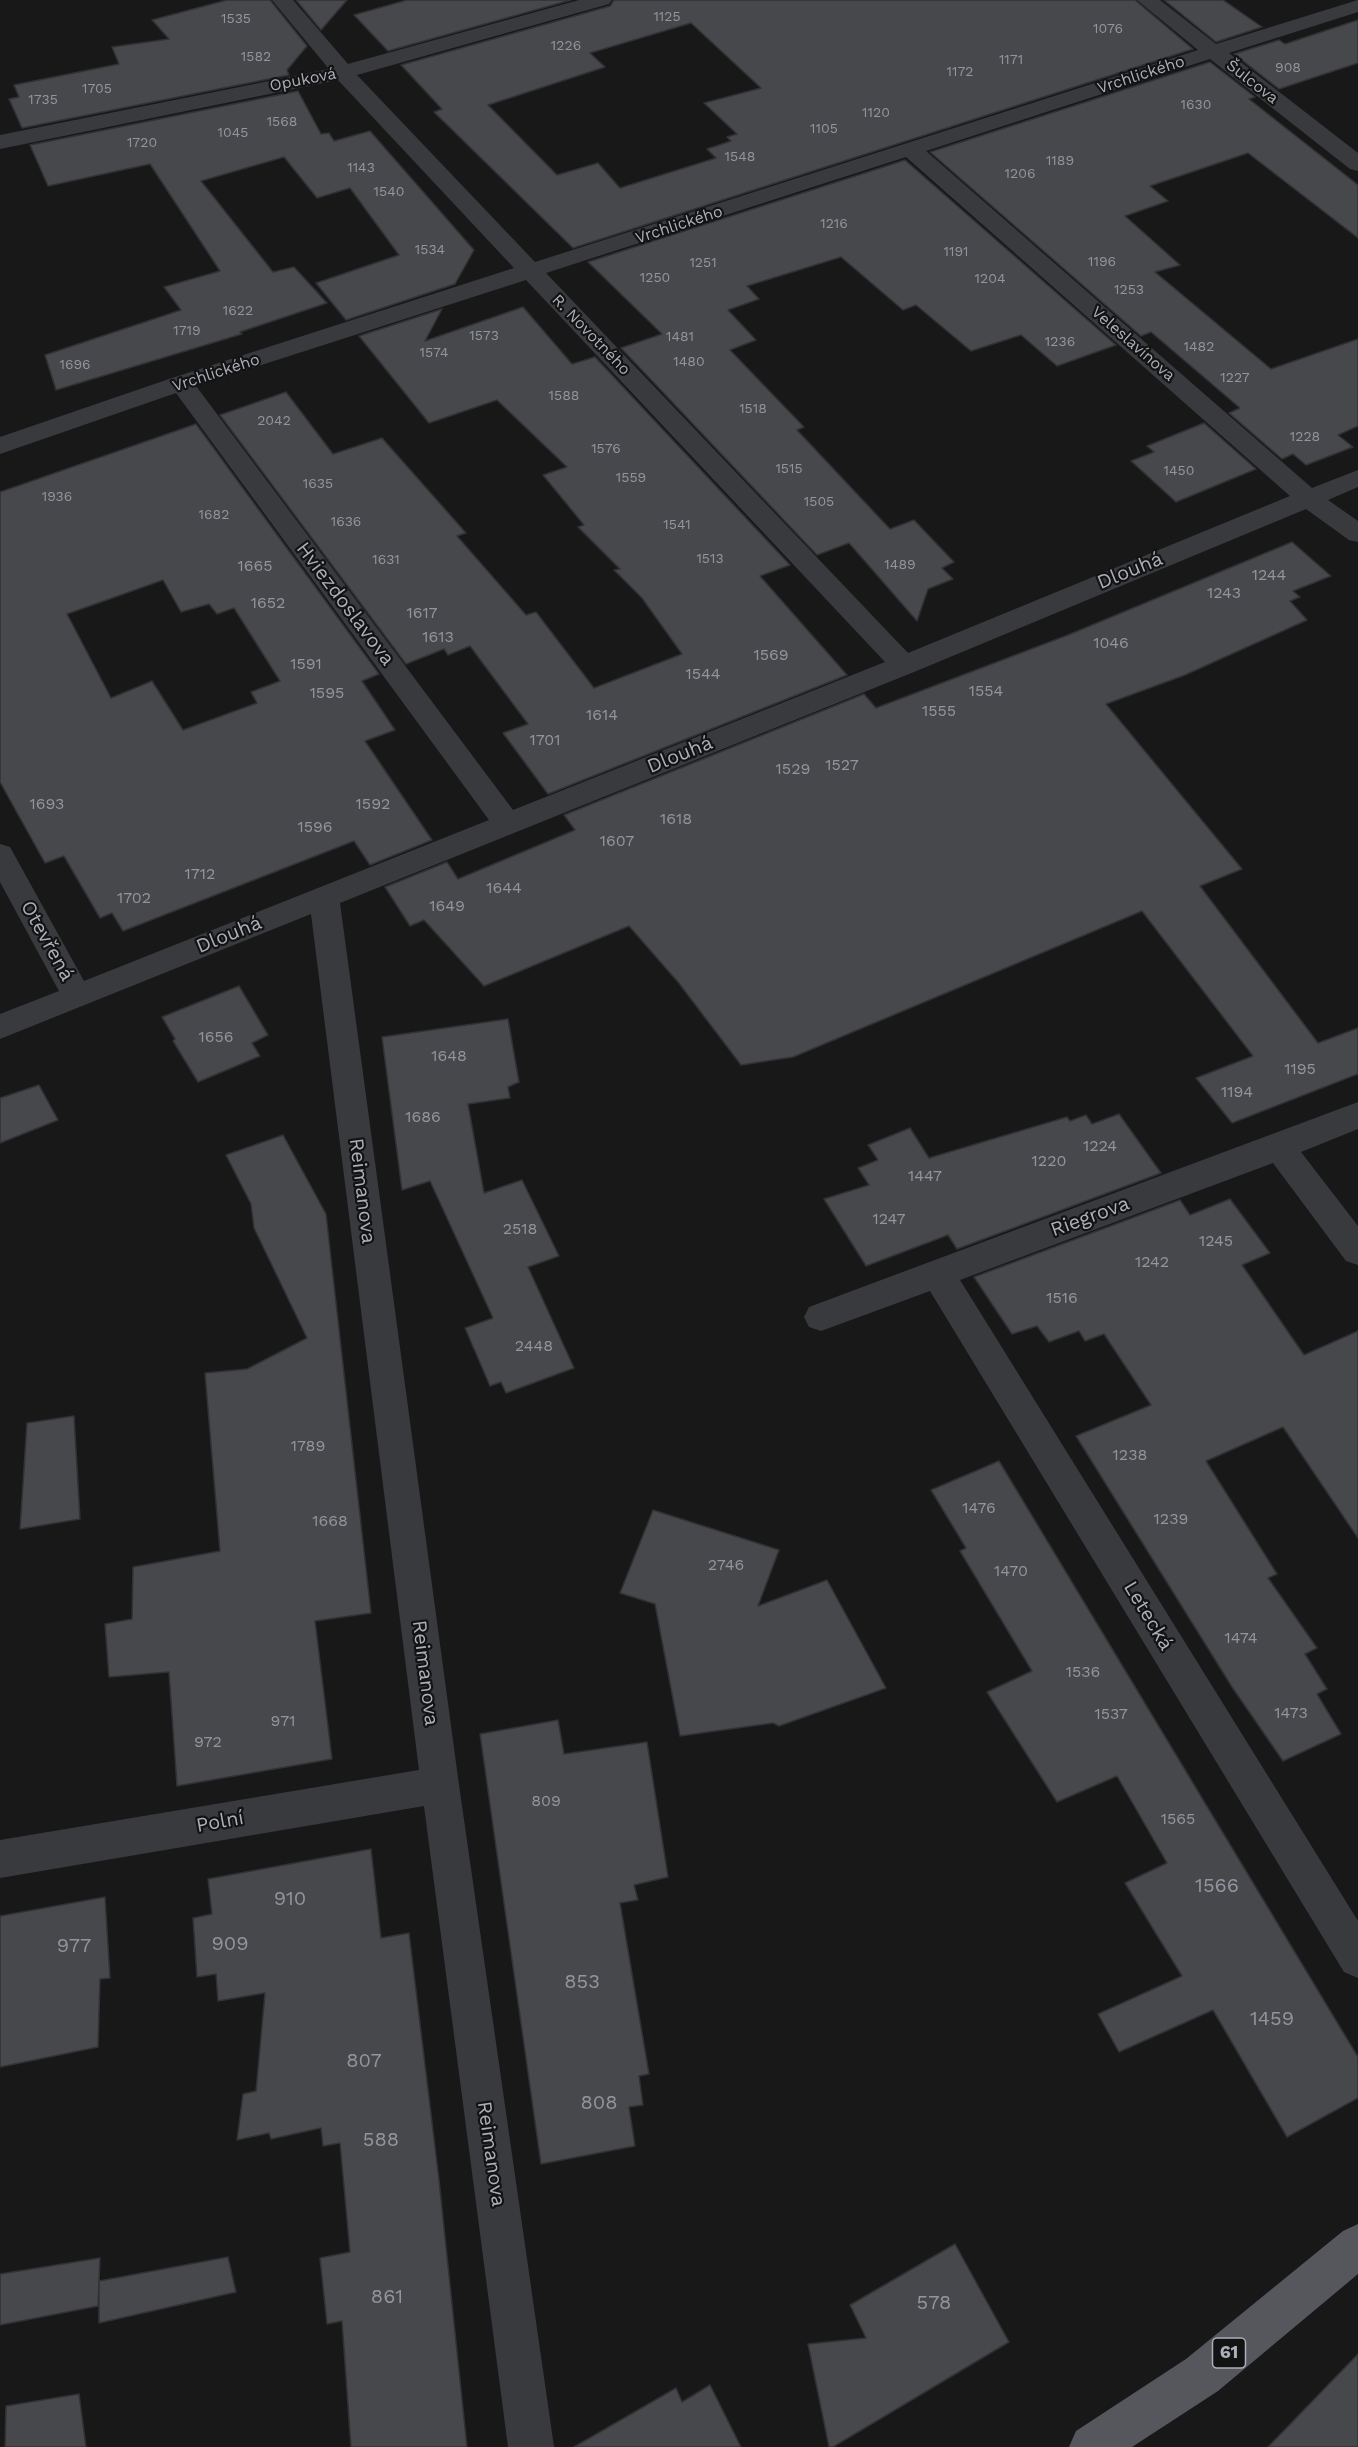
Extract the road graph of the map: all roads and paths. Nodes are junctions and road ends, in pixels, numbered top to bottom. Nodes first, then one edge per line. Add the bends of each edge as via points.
1 (282, 0) edge
2 (602, 0) edge
3 (1147, 0) edge
4 (1358, 5) edge
5 (1213, 51) junction
6 (344, 72) junction
7 (0, 142) edge
8 (911, 150) junction
9 (1358, 164) edge
10 (532, 273) junction
11 (181, 383) junction
12 (0, 446) edge
13 (1358, 478) edge
14 (1308, 498) junction
15 (1358, 534) edge
16 (904, 665) junction
17 (508, 824) junction
18 (0, 855) edge
19 (324, 897) junction
20 (77, 996) junction
21 (0, 1027) edge
22 (1358, 1115) edge
23 (1279, 1147) junction
24 (1358, 1251) edge
25 (938, 1274) junction
26 (821, 1317) dead end
27 (440, 1785) junction
28 (0, 1859) edge
29 (1358, 1958) edge
30 (1358, 2246) edge
31 (531, 2447) edge
32 (1092, 2447) edge

1 - 6 street, R. Novotného
2 - 6 street, Opuková
3 - 5 street, Šulcova
4 - 5 street, Vrchlického
5 - 8 street, Vrchlického
5 - 9 street, Šulcova
6 - 7 street, Opuková
6 - 10 street, R. Novotného
8 - 10 street, Vrchlického
8 - 14 street, Veleslavínova
10 - 11 street, Vrchlického
10 - 16 street, R. Novotného
11 - 12 street, Vrchlického
11 - 17 street, Hviezdoslavova
13 - 14 street, Dlouhá
14 - 15 street, Veleslavínova
14 - 16 street, Dlouhá
16 - 17 street, Dlouhá
17 - 19 street, Dlouhá
18 - 20 street, Otevřená
19 - 20 street, Dlouhá
19 - 27 street, Reimanova
20 - 21 street, Dlouhá
22 - 23 street, Riegrova
23 - 24 street
23 - 25 street, Riegrova
25 - 26 street, Riegrova
25 - 29 street, Letecká
27 - 28 street, Polní
27 - 31 street, Reimanova
30 - 32 main road, 61 via 1202,2375

